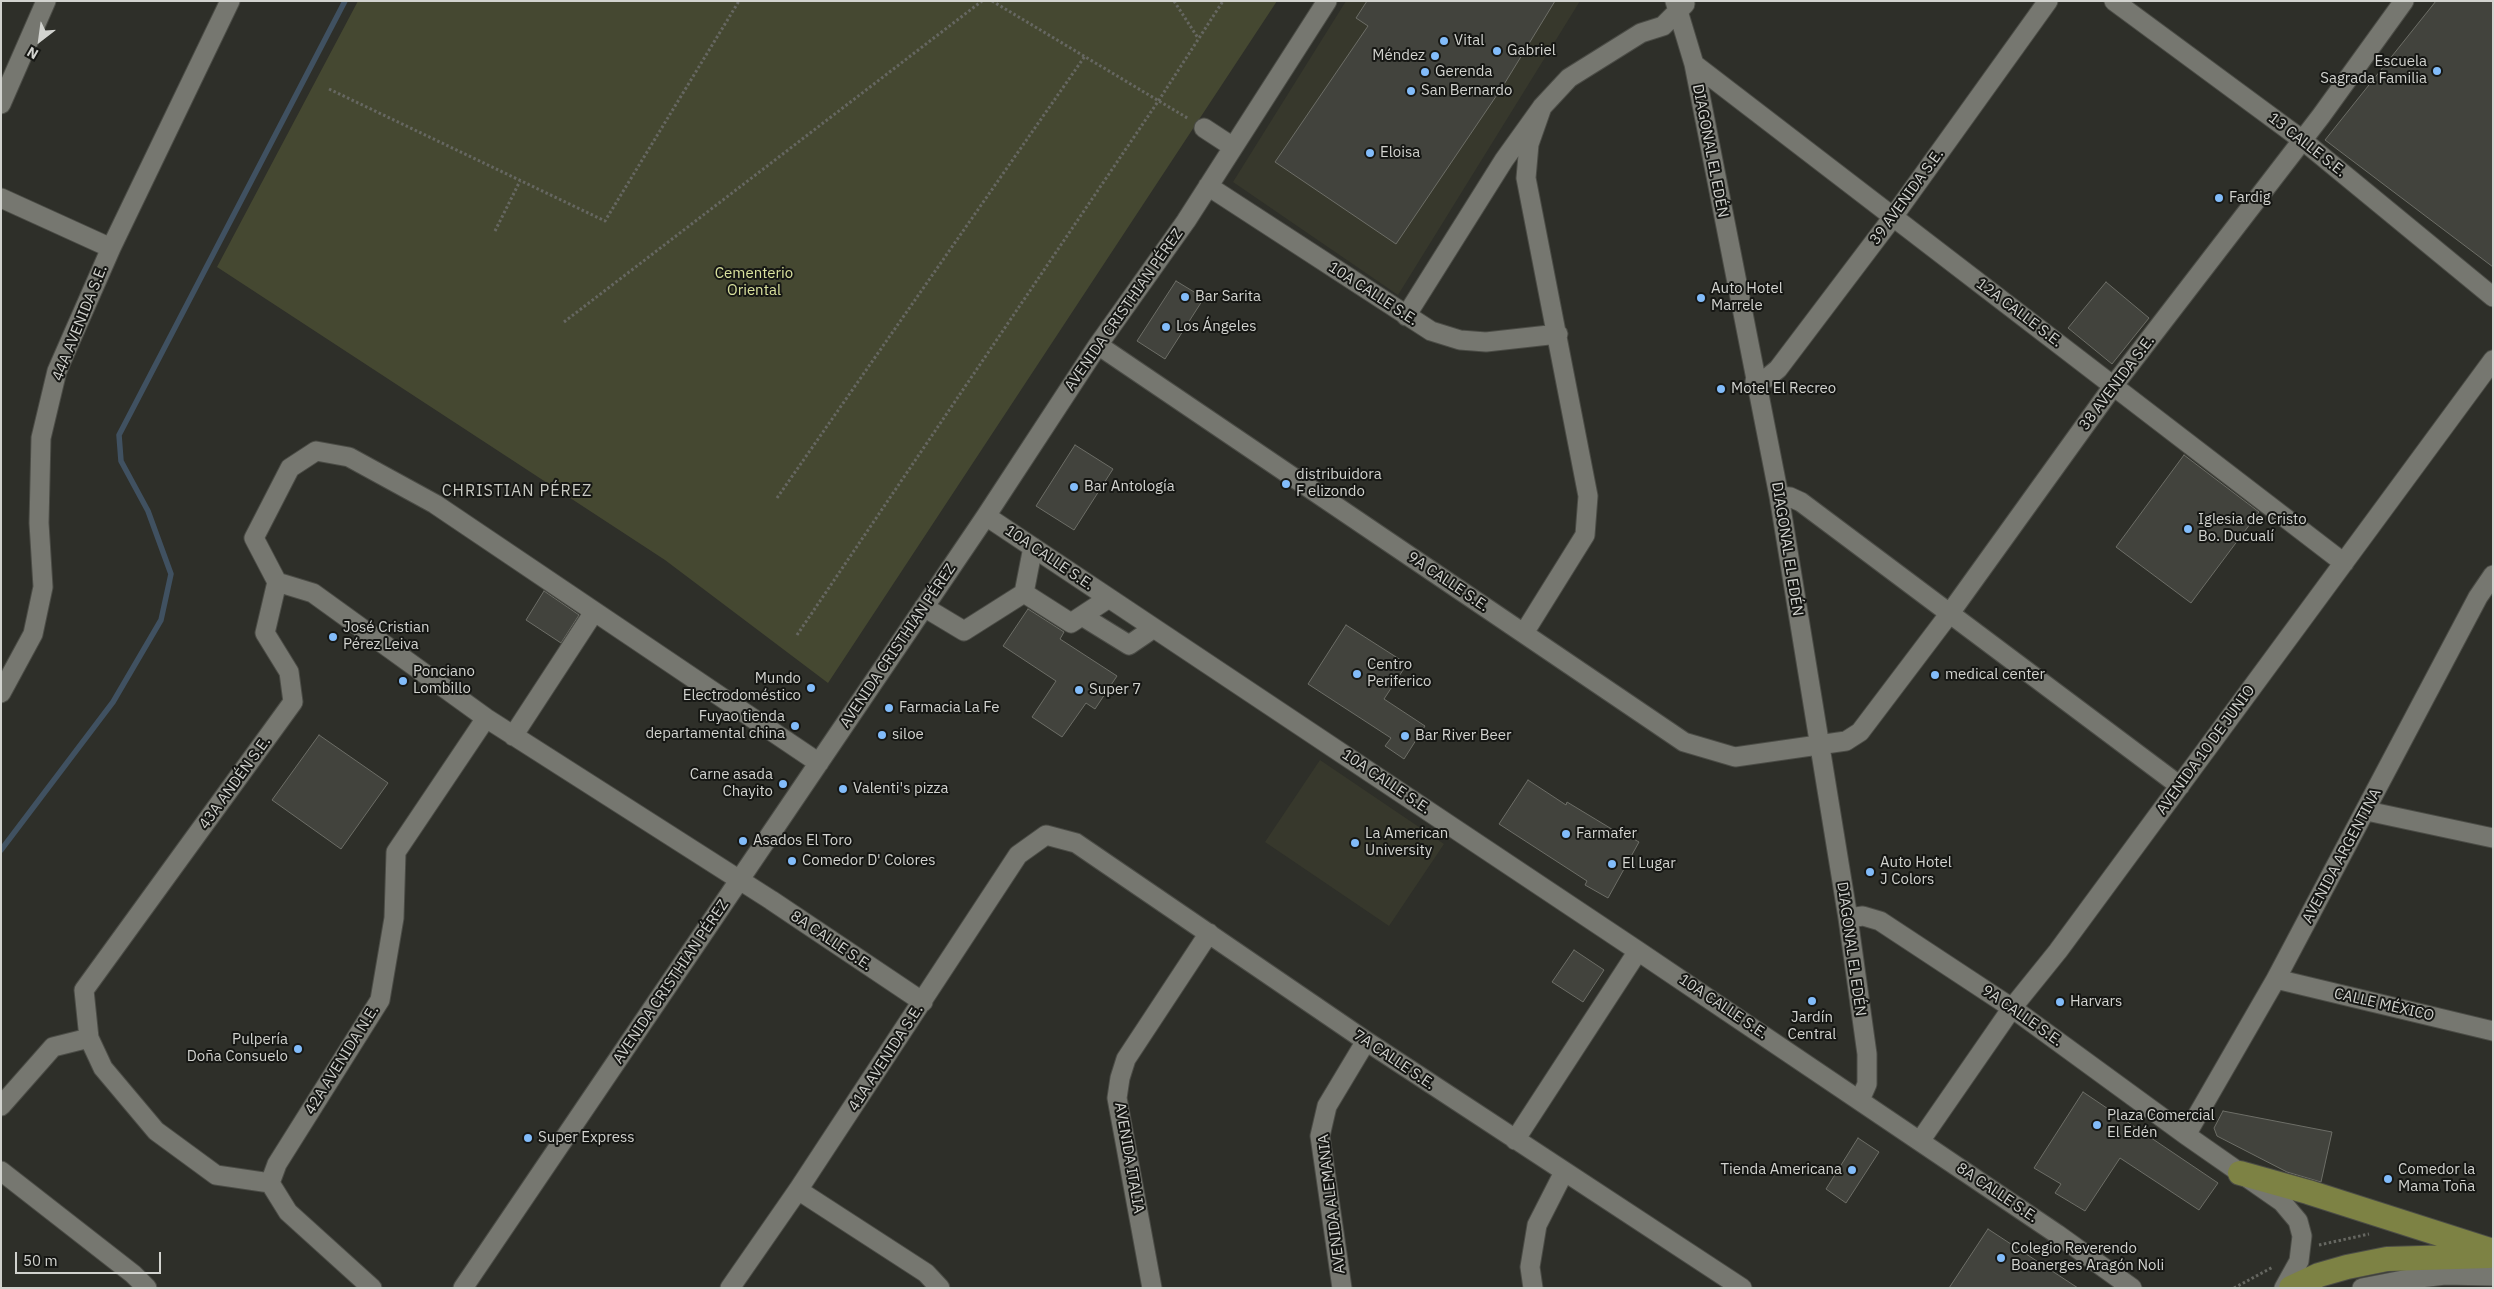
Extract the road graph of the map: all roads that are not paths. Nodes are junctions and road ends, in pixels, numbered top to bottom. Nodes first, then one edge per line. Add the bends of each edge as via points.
1 (46, 1) edge
2 (230, 1) edge
3 (1328, 1) edge
4 (2048, 1) edge
5 (2114, 1) edge
6 (2404, 1) edge
7 (1680, 5) edge
8 (1694, 64) junction
9 (1, 104) edge
10 (1542, 106) junction
11 (1204, 128) road end
12 (2301, 139) junction
13 (1233, 147) junction
14 (1208, 186) junction
15 (1, 198) edge
16 (1894, 217) junction
17 (110, 248) junction
18 (2493, 298) edge
19 (1406, 316) junction
20 (1558, 334) junction
21 (1098, 345) junction
22 (2493, 360) edge
23 (1755, 382) junction
24 (2114, 385) junction
25 (1779, 496) junction
26 (986, 516) junction
27 (1033, 547) junction
28 (2344, 563) junction
29 (2493, 575) edge
30 (277, 582) junction
31 (1024, 593) junction
32 (1108, 598) junction
33 (924, 607) junction
34 (594, 612) junction
35 (1950, 613) junction
36 (1082, 616) junction
37 (1154, 628) junction
38 (1524, 633) junction
39 (1, 693) edge
40 (486, 718) junction
41 (513, 736) junction
42 (1819, 746) junction
43 (819, 763) junction
44 (2180, 786) junction
45 (2367, 811) junction
46 (1046, 835) joint
47 (2493, 838) edge
48 (740, 880) junction
49 (1848, 918) junction
50 (1209, 933) junction
51 (1638, 950) junction
52 (2276, 979) junction
53 (923, 1002) junction
54 (2012, 1008) junction
55 (2493, 1031) edge
56 (89, 1038) junction
57 (1366, 1041) junction
58 (1860, 1100) junction
59 (1, 1106) edge
60 (2186, 1136) junction
61 (1515, 1140) junction
62 (1920, 1140) junction
63 (1, 1171) edge
64 (1564, 1172) junction
65 (2240, 1173) junction
66 (270, 1183) junction
67 (798, 1190) junction
68 (2493, 1251) edge
69 (2493, 1257) edge
70 (2493, 1276) edge
71 (128, 1281) edge
72 (2128, 1286) edge
73 (147, 1288) edge
74 (372, 1288) edge
75 (463, 1288) edge
76 (730, 1288) edge
77 (940, 1288) edge
78 (1152, 1288) edge
79 (1342, 1288) edge
80 (1533, 1288) edge
81 (1742, 1288) edge
82 (2284, 1288) edge
83 (2291, 1288) edge
84 (2362, 1288) edge

1 - 9 street
2 - 17 street, 44A AVENIDA S.E.
3 - 13 street, AVENIDA CRISTHIAN PÉREZ
4 - 16 street, 39 AVENIDA S.E.
5 - 12 street, 13 CALLE S.E.
6 - 12 street, 38 AVENIDA S.E.
7 - 8 street, DIAGONAL EL EDÉN
7 - 10 street via 1663,26 1641,33 1569,78
8 - 16 street, 12A CALLE S.E.
8 - 23 street, DIAGONAL EL EDÉN
10 - 19 street via 1504,160
10 - 20 street via 1530,144 1526,178
11 - 13 street
12 - 18 street, 13 CALLE S.E.
12 - 24 street, 38 AVENIDA S.E.
13 - 14 street, AVENIDA CRISTHIAN PÉREZ
14 - 19 street, 10A CALLE S.E.
14 - 21 street, AVENIDA CRISTHIAN PÉREZ
15 - 17 street
16 - 23 street, 39 AVENIDA S.E. via 1778,369
16 - 24 street, 12A CALLE S.E.
17 - 39 street, 44A AVENIDA S.E. via 55,380 41,438 39,523 43,587 33,634
19 - 20 street, 10A CALLE S.E. via 1431,331 1460,340 1486,342
20 - 38 street via 1588,496 1585,535
21 - 26 street, AVENIDA CRISTHIAN PÉREZ
21 - 38 street, 9A CALLE S.E.
22 - 28 street, AVENIDA 10 DE JUNIO
23 - 25 street, DIAGONAL EL EDÉN
24 - 28 street, 12A CALLE S.E.
24 - 35 street, 38 AVENIDA S.E.
25 - 35 street via 1801,502
25 - 42 street, DIAGONAL EL EDÉN
26 - 27 street, 10A CALLE S.E.
26 - 33 street, AVENIDA CRISTHIAN PÉREZ
27 - 31 street
27 - 32 street, 10A CALLE S.E.
28 - 44 street, AVENIDA 10 DE JUNIO
29 - 45 street, AVENIDA ARGENTINA via 2478,597
30 - 34 street via 254,538 290,468 316,451 349,457 435,504
30 - 40 street, 8A CALLE S.E. via 313,593
30 - 56 street, 43A ANDÉN S.E. via 265,633 289,672 293,702 84,990
31 - 33 street via 964,632
31 - 36 street via 1071,623
32 - 36 street
32 - 37 street, 10A CALLE S.E.
33 - 43 street, AVENIDA CRISTHIAN PÉREZ
34 - 41 street
34 - 43 street
35 - 42 street, 38 AVENIDA S.E. via 1860,732 1846,741
35 - 44 street
36 - 37 street via 1129,645
37 - 51 street, 10A CALLE S.E.
38 - 42 street, 9A CALLE S.E. via 1684,742 1735,757
40 - 41 street, 8A CALLE S.E.
40 - 66 street, 42A AVENIDA N.E. via 396,852 394,918 380,1000 277,1164
41 - 48 street, 8A CALLE S.E.
42 - 49 street, DIAGONAL EL EDÉN
43 - 48 street, AVENIDA CRISTHIAN PÉREZ
44 - 54 street, AVENIDA 10 DE JUNIO
45 - 47 street
45 - 52 street, AVENIDA ARGENTINA
46 - 50 street, 7A CALLE S.E. via 1076,843
46 - 53 street, 41A AVENIDA S.E. via 1018,855
48 - 53 street, 8A CALLE S.E.
48 - 75 street, AVENIDA CRISTHIAN PÉREZ
49 - 54 street, 9A CALLE S.E. via 1863,916 1880,921
49 - 58 street, DIAGONAL EL EDÉN via 1868,1068 1867,1084
50 - 57 street, 7A CALLE S.E.
50 - 78 street, AVENIDA ITALIA via 1126,1059 1120,1078 1117,1098
51 - 58 street, 10A CALLE S.E.
51 - 61 street
52 - 55 street, CALLE MÉXICO
52 - 60 street, AVENIDA ARGENTINA
53 - 67 street, 41A AVENIDA S.E.
54 - 60 street, 9A CALLE S.E.
54 - 62 street, AVENIDA 10 DE JUNIO
56 - 59 street via 53,1047
56 - 66 street, 43A ANDÉN S.E. via 103,1068 156,1131 216,1175
57 - 61 street, 7A CALLE S.E.
57 - 79 street, AVENIDA ALEMANIA via 1327,1106 1320,1136
58 - 62 street, 8A CALLE S.E.
60 - 65 street, 9A CALLE S.E.
61 - 64 street, 7A CALLE S.E.
62 - 72 street, 8A CALLE S.E.
63 - 71 street
64 - 80 street via 1537,1225 1530,1267
64 - 81 street, 7A CALLE S.E.
65 - 68 main road
65 - 82 street, 9A CALLE S.E. via 2282,1202 2301,1228 2301,1251
66 - 74 street via 288,1212
67 - 76 street, 41A AVENIDA S.E.
67 - 77 street via 926,1273
69 - 83 main road via 2387,1259 2319,1275
70 - 84 street via 2437,1276
71 - 73 street

